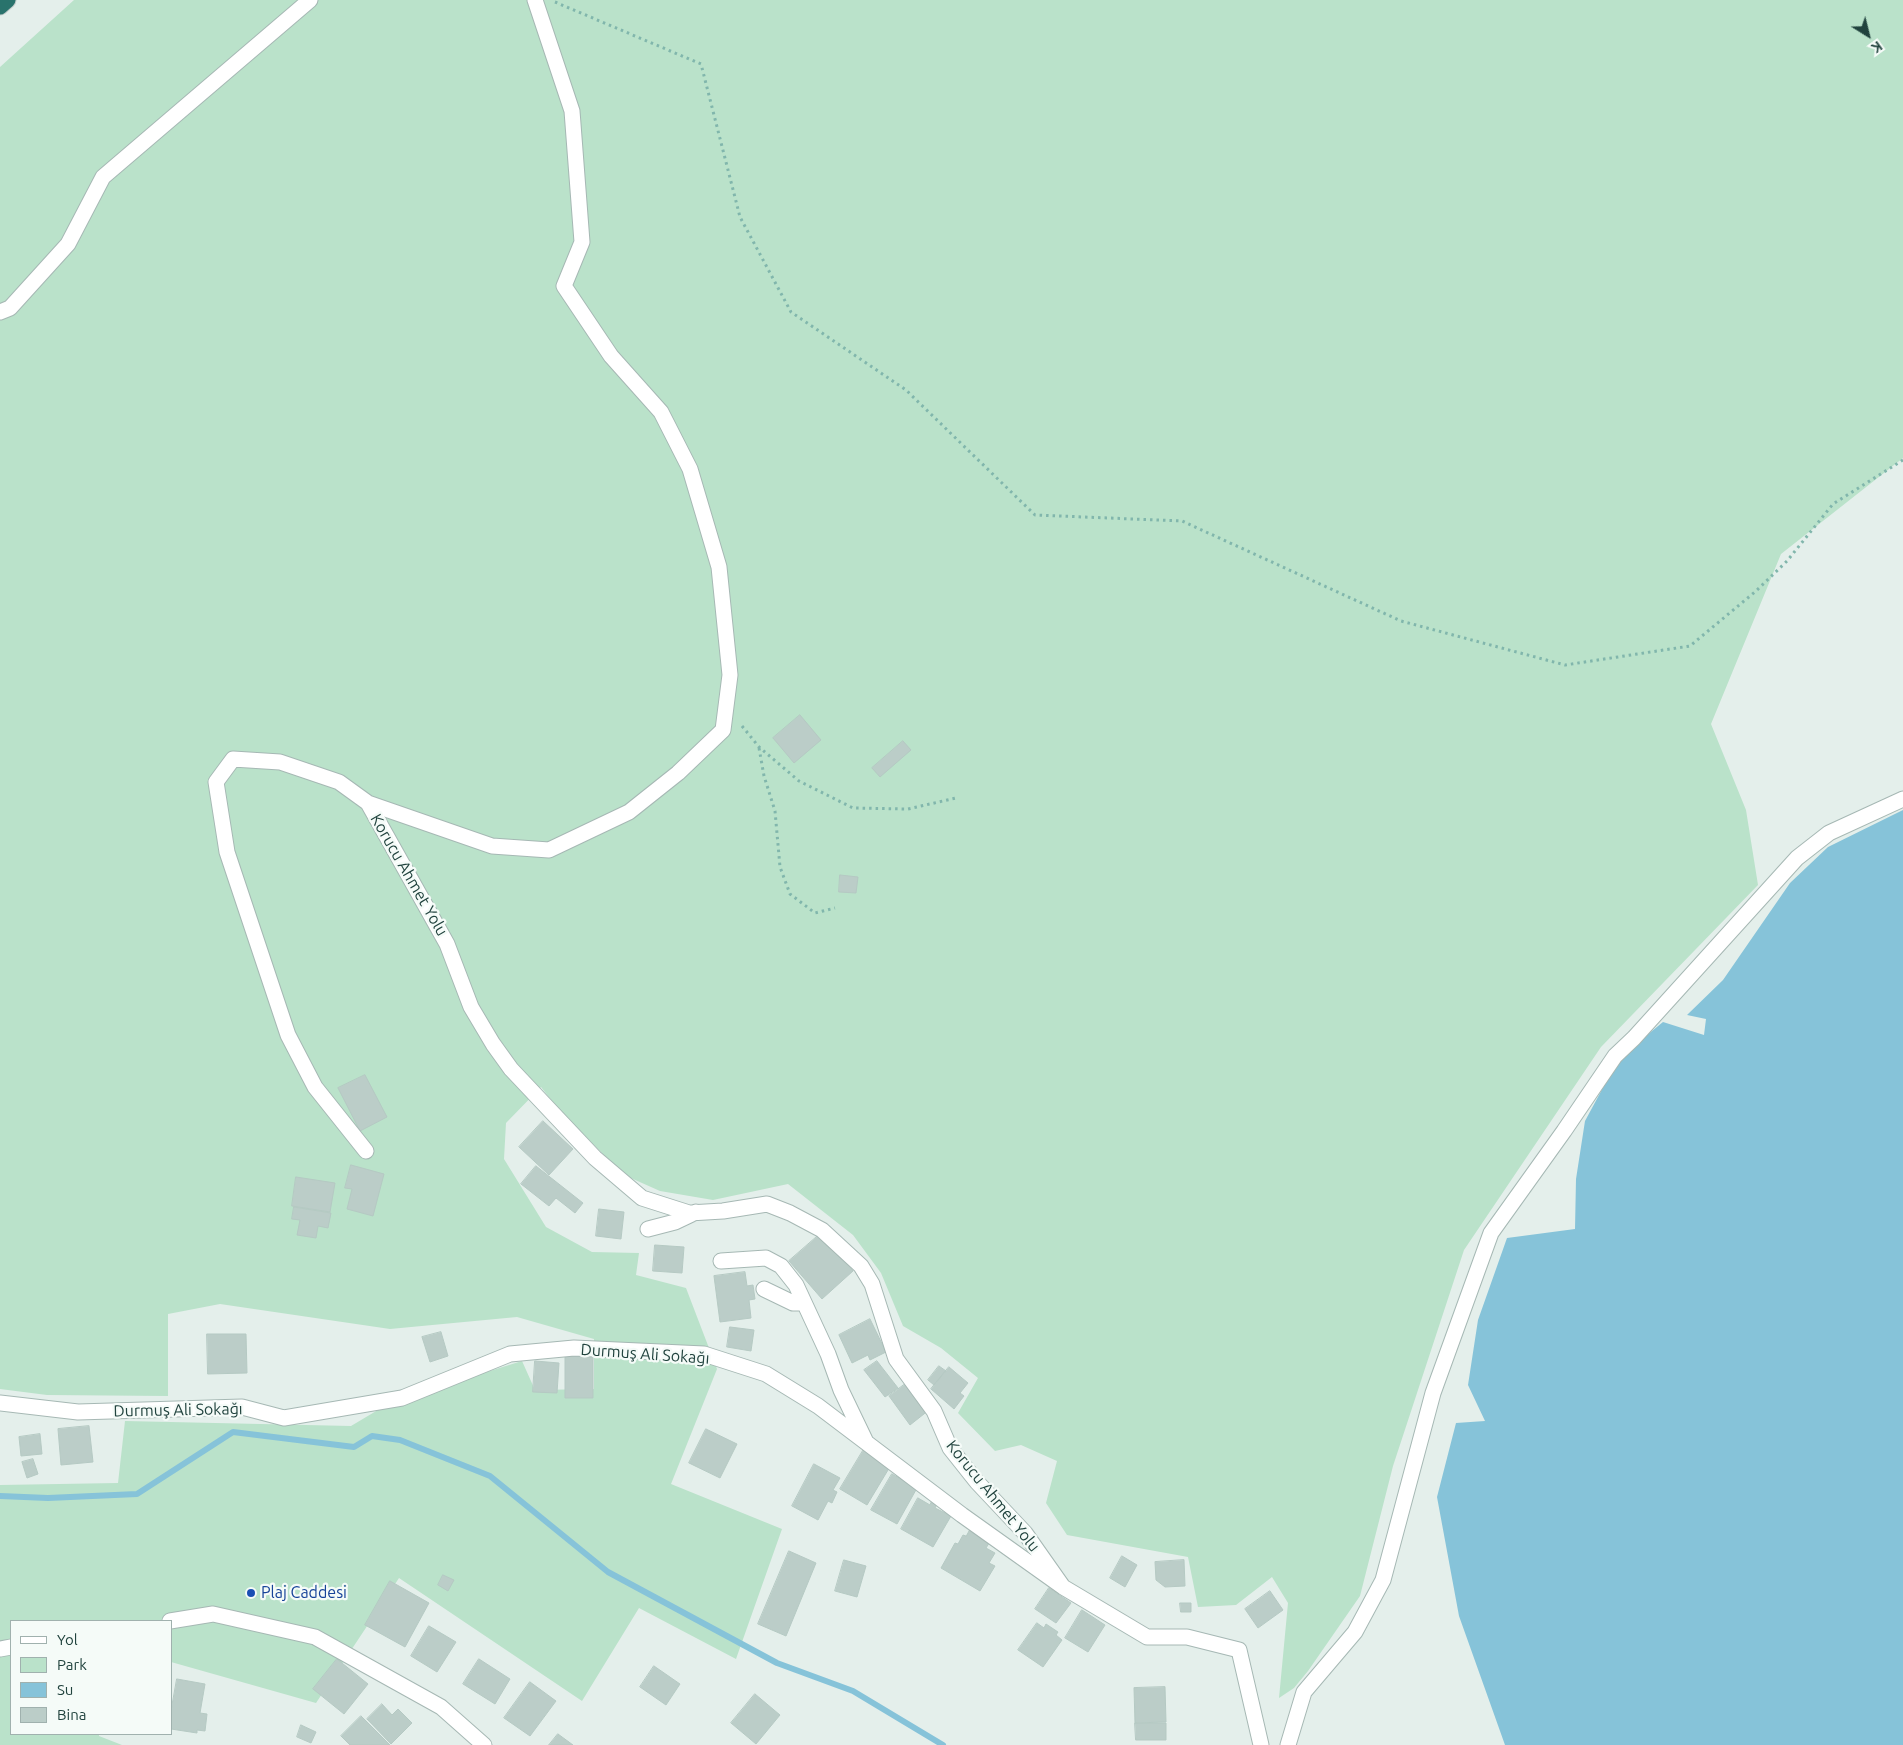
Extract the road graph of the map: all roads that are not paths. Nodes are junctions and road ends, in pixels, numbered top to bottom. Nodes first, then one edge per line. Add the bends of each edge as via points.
1 (8, 0) edge
2 (310, 0) edge
3 (535, 0) edge
4 (0, 7) edge
5 (0, 312) edge
6 (1903, 799) edge
7 (368, 803) junction
8 (366, 1151) dead end
9 (696, 1212) junction
10 (648, 1229) dead end
11 (721, 1261) dead end
12 (764, 1289) dead end
13 (804, 1303) junction
14 (0, 1402) edge
15 (865, 1441) junction
16 (1063, 1588) junction
17 (172, 1621) edge
18 (484, 1745) edge
19 (1261, 1745) edge
20 (1288, 1745) edge

1 - 4 highway
2 - 5 street via 103,177 68,244 10,308
3 - 7 street, Korucu Ahmet Yolu via 572,111 582,242 564,286 611,356 661,412 690,469 719,567 730,675 723,730 678,773 629,812 549,850 492,846
6 - 20 street via 1829,833 1797,858 1615,1056 1491,1233 1433,1393 1383,1580 1355,1632 1304,1692
7 - 8 street via 339,782 280,762 233,759 216,782 227,852 288,1035 315,1086
7 - 9 street, Korucu Ahmet Yolu via 448,944 471,1007 511,1069 595,1158 642,1198 689,1213
9 - 10 street
9 - 16 street, Korucu Ahmet Yolu via 767,1204 822,1230 861,1266 872,1284 896,1359 934,1411 950,1448 1026,1534
11 - 13 street via 766,1258 781,1266 796,1284
12 - 13 street via 793,1303
13 - 15 street
14 - 15 street, Durmuş Ali Sokağı via 78,1412 242,1406 284,1418 402,1398 510,1354 574,1348 704,1354 766,1374 818,1406
15 - 16 street, Durmuş Ali Sokağı
16 - 19 street, Durmuş Ali Sokağı via 1147,1638 1187,1637 1239,1650
17 - 18 street via 213,1614 315,1637 441,1707

